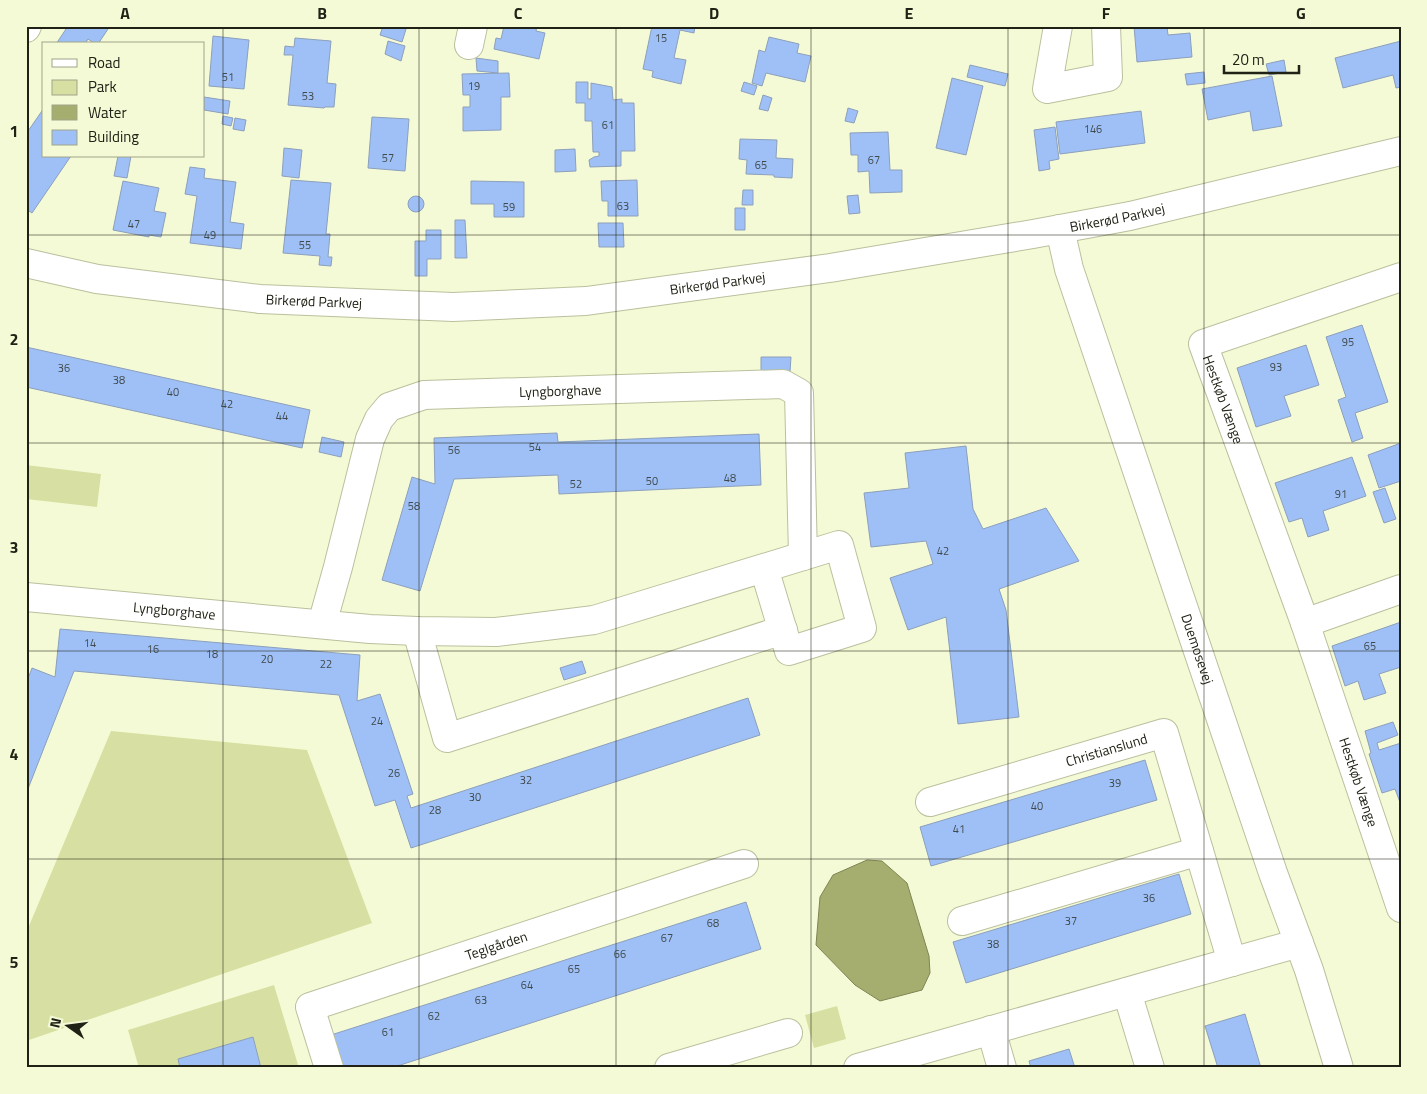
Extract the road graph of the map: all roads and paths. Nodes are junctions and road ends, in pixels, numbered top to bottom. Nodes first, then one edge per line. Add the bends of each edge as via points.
1 (1058, 26) edge
2 (1106, 26) edge
3 (1401, 151) edge
4 (1060, 229) junction
5 (26, 263) edge
6 (1401, 277) edge
7 (802, 556) junction
8 (764, 568) junction
9 (1401, 589) edge
10 (26, 597) edge
11 (1305, 623) junction
12 (322, 624) junction
13 (783, 630) junction
14 (417, 631) junction
15 (930, 802) dead end
16 (1199, 851) junction
17 (744, 864) dead end
18 (1398, 890) edge
19 (962, 921) dead end
20 (1299, 943) junction
21 (1232, 962) junction
22 (1127, 992) junction
23 (991, 1030) junction
24 (788, 1032) dead end
25 (329, 1068) edge
26 (669, 1068) edge
27 (858, 1068) edge
28 (1002, 1068) edge
29 (1150, 1068) edge
30 (1339, 1068) edge

1 - 2 street via 1047,89 1108,77
3 - 4 street, Birkerød Parkvej via 1138,214
4 - 5 street, Birkerød Parkvej via 830,268 586,301 453,307 260,299 97,279
4 - 20 street, Duemosevej via 1069,269
6 - 11 street, Hestkøb Vænge via 1202,344
7 - 8 street, Lyngborghave
7 - 12 street, Lyngborghave via 799,394 783,384 424,395 389,407 370,439
7 - 13 street, Lyngborghave via 840,545 862,628 789,651
8 - 13 street, Lyngborghave
8 - 14 street, Lyngborghave via 594,620 496,632
9 - 11 street
10 - 12 street, Lyngborghave
11 - 18 street, Hestkøb Vænge
12 - 14 street, Lyngborghave
13 - 14 street via 447,738
15 - 16 street, Christianslund via 1164,733
16 - 19 street
16 - 21 street, Christianslund
17 - 25 street, Teglgården via 310,1007
20 - 21 street
20 - 30 street, Duemosevej
21 - 22 street
22 - 23 street
22 - 29 street
23 - 27 street
23 - 28 street
24 - 26 street

